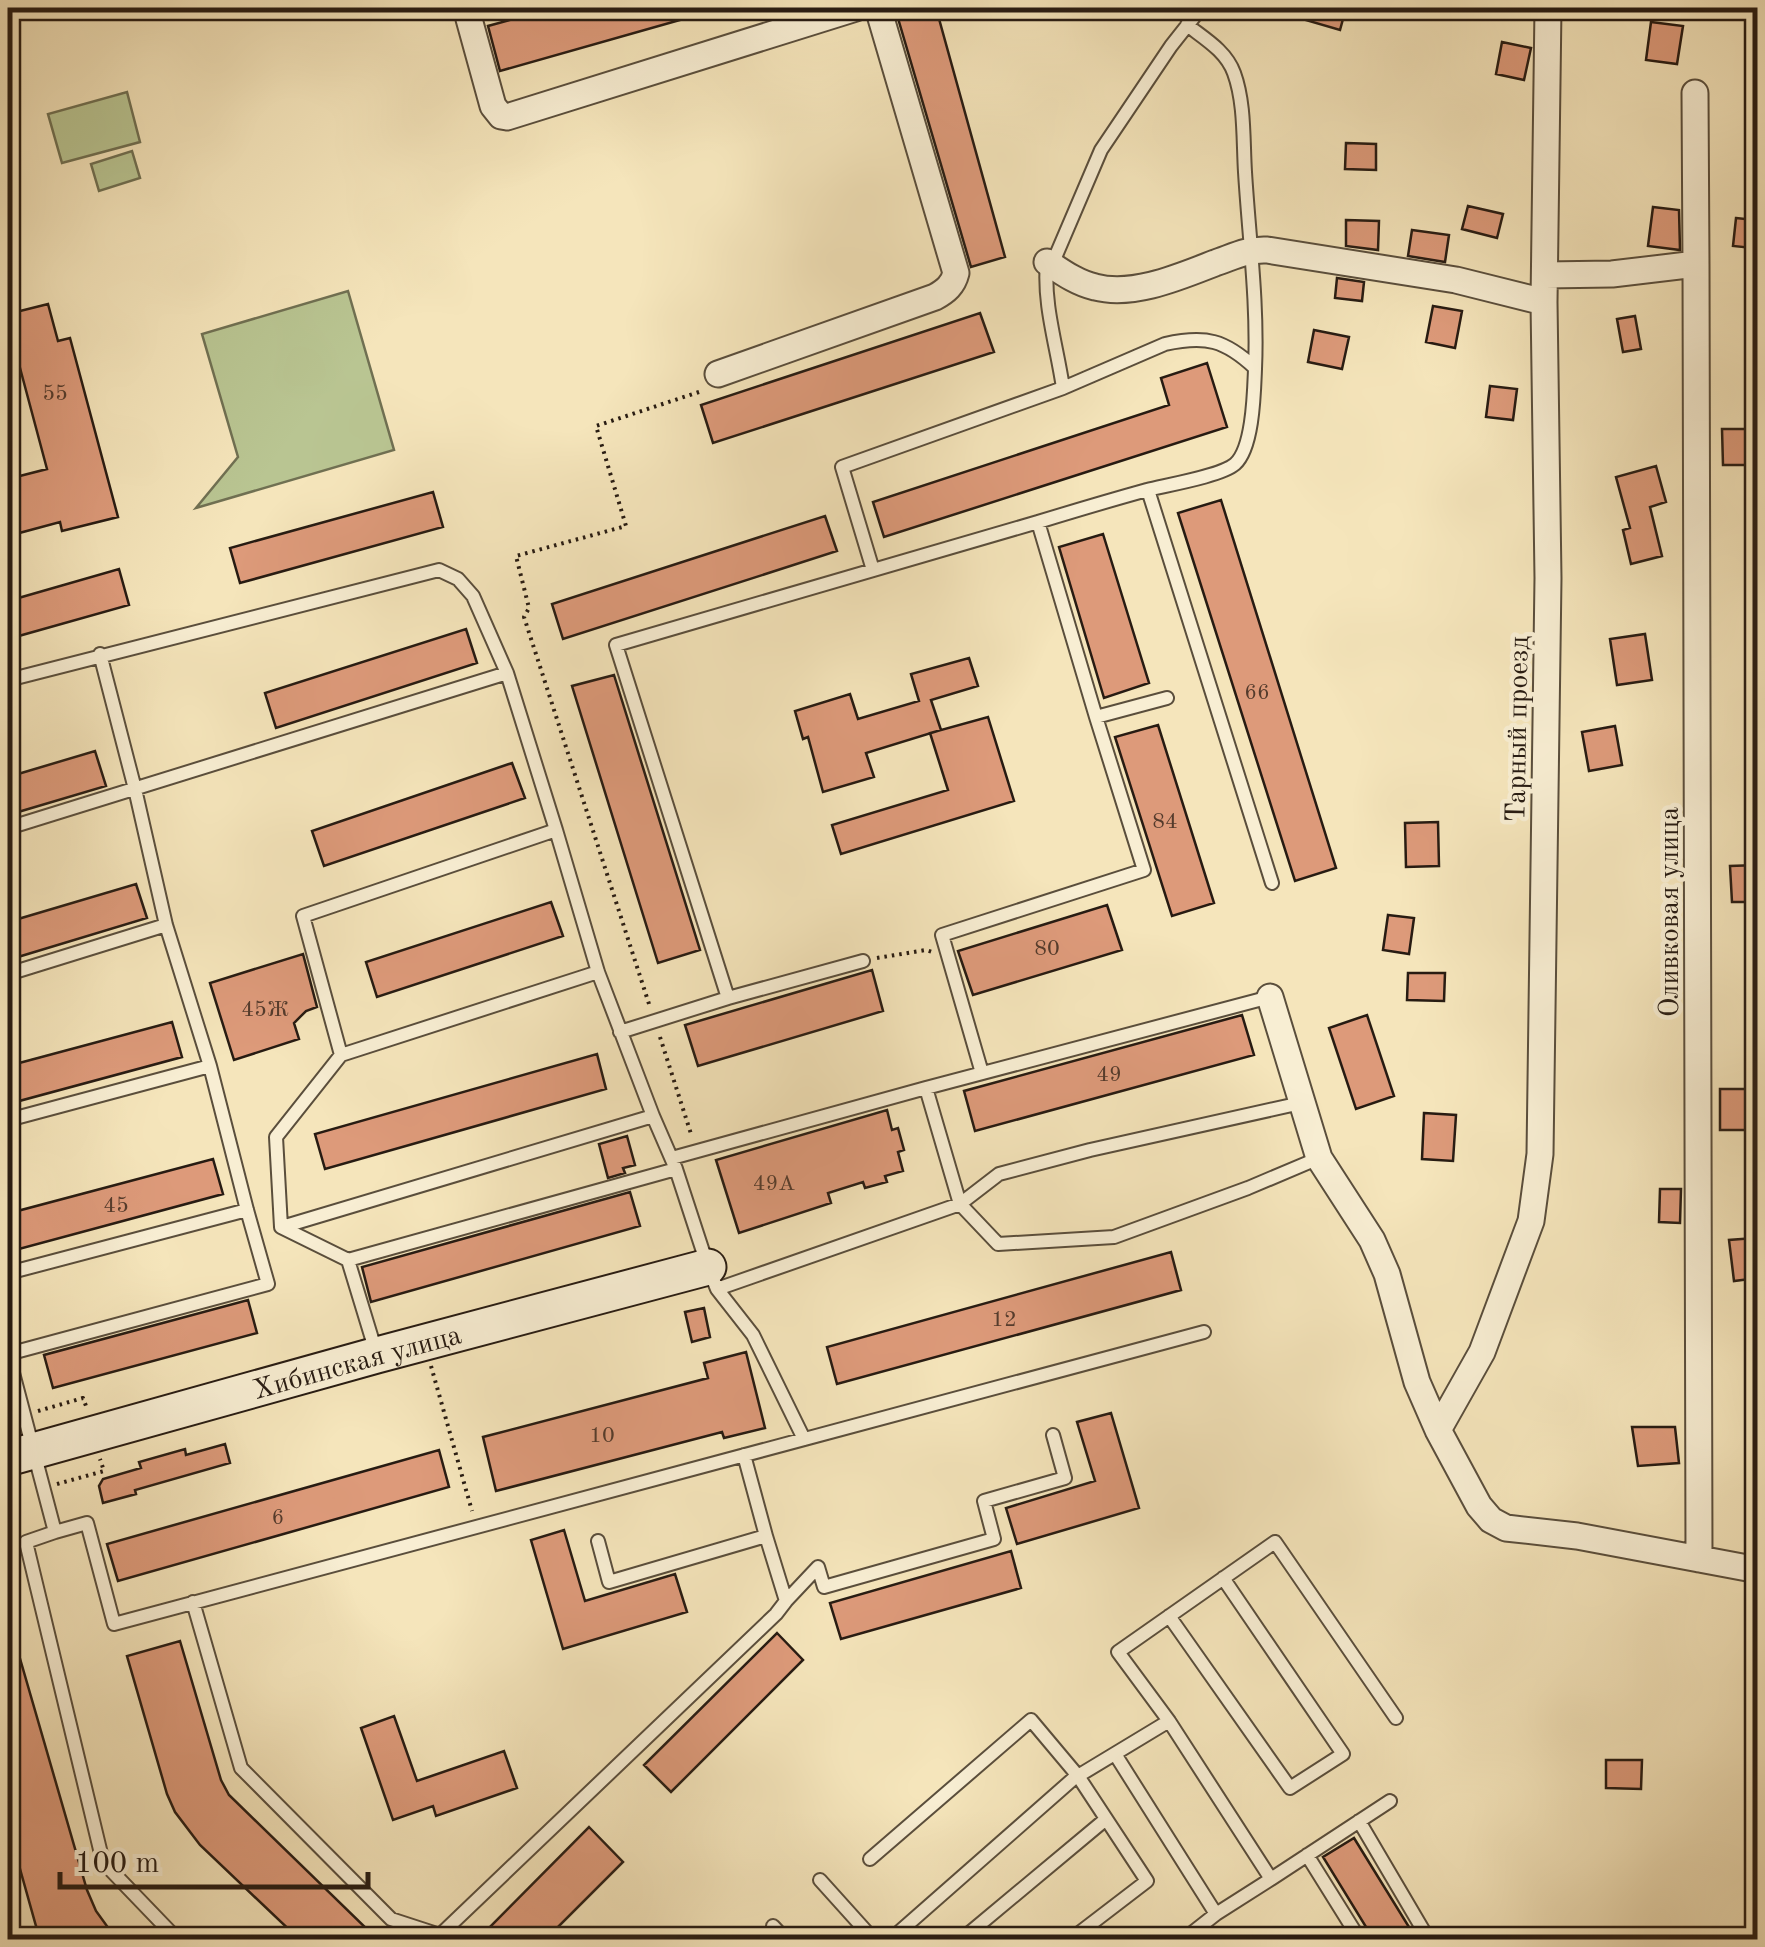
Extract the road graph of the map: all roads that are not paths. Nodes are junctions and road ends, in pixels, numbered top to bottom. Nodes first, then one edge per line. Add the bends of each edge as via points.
1 (468, 8) edge
2 (856, 8) edge
3 (878, 8) edge
4 (1200, 8) edge
5 (1548, 8) edge
6 (1187, 25) junction
7 (1695, 93) dead end
8 (1251, 250) junction
9 (1047, 262) junction
10 (1696, 264) junction
11 (1545, 276) junction
12 (1544, 302) junction
13 (1255, 368) junction
14 (718, 374) road end
15 (1063, 388) junction
16 (1148, 490) junction
17 (1038, 522) junction
18 (872, 570) junction
19 (100, 654) junction
20 (507, 673) junction
21 (8, 680) edge
22 (1167, 698) dead end
23 (1096, 717) junction
24 (135, 790) junction
25 (8, 828) edge
26 (556, 830) junction
27 (1272, 883) dead end
28 (166, 925) junction
29 (863, 961) road end
30 (598, 972) junction
31 (8, 974) edge
32 (1270, 997) joint
33 (728, 998) junction
34 (620, 1032) junction
35 (342, 1055) junction
36 (210, 1066) junction
37 (982, 1073) junction
38 (926, 1088) junction
39 (1301, 1104) junction
40 (653, 1116) junction
41 (8, 1120) edge
42 (1319, 1158) junction
43 (674, 1163) junction
44 (960, 1204) junction
45 (246, 1210) junction
46 (281, 1228) junction
47 (348, 1260) junction
48 (8, 1273) edge
49 (712, 1278) junction
50 (1204, 1332) dead end
51 (8, 1354) edge
52 (377, 1355) junction
53 (1438, 1430) junction
54 (1054, 1435) dead end
55 (804, 1439) junction
56 (744, 1455) junction
57 (21, 1456) edge
58 (55, 1532) junction
59 (766, 1536) junction
60 (598, 1541) dead end
61 (1699, 1559) junction
62 (1758, 1570) edge
63 (1223, 1578) junction
64 (786, 1601) junction
65 (193, 1602) junction
66 (1169, 1616) junction
67 (1396, 1718) dead end
68 (1169, 1721) junction
69 (1115, 1754) junction
70 (1078, 1776) junction
71 (1390, 1801) dead end
72 (1106, 1819) junction
73 (1359, 1822) junction
74 (1307, 1856) junction
75 (870, 1859) dead end
76 (1272, 1879) junction
77 (820, 1880) dead end
78 (1216, 1914) junction
79 (773, 1926) dead end
80 (438, 1937) edge
81 (178, 1940) edge
82 (786, 1940) edge
83 (874, 1940) edge
84 (890, 1940) edge
85 (960, 1940) edge
86 (1070, 1940) edge
87 (1182, 1940) edge
88 (1360, 1940) edge
89 (1429, 1940) edge

1 - 2 street via 493,106 507,117
3 - 14 street via 954,280 935,297
4 - 6 lane
5 - 11 street, Тарный проезд
6 - 8 lane via 1219,49 1235,76
6 - 9 lane via 1102,150 1054,260
7 - 10 street, Оливковая улица
8 - 9 street via 1185,275 1116,290 1076,280
8 - 12 street via 1456,280
8 - 13 lane
9 - 15 lane
10 - 11 street
10 - 61 street, Оливковая улица
11 - 12 street, Тарный проезд
12 - 53 street, Тарный проезд via 1548,578 1540,1154 1531,1222 1482,1352
13 - 15 lane via 1220,342 1177,342
13 - 16 lane via 1249,432 1234,465
15 - 18 lane via 842,467
16 - 17 lane
16 - 27 lane
17 - 18 lane
17 - 23 lane
18 - 33 lane via 616,646
19 - 20 lane via 438,570 467,586
19 - 21 lane
19 - 24 lane
20 - 24 lane
20 - 26 lane
22 - 23 lane
23 - 37 lane via 1144,870 942,935
24 - 25 lane
24 - 28 lane
26 - 30 lane
26 - 35 lane via 303,916
28 - 31 lane
28 - 36 lane
29 - 33 lane
30 - 34 lane
30 - 35 lane
32 - 37 lane
32 - 39 street
33 - 34 lane
34 - 40 lane
35 - 46 lane via 276,1137
36 - 41 lane
36 - 45 lane
37 - 38 lane
38 - 43 lane via 696,1151
38 - 44 lane
39 - 42 street
39 - 44 lane via 998,1174
40 - 43 lane
40 - 46 lane
42 - 44 lane via 1114,1237 998,1244
42 - 53 street via 1372,1240
43 - 47 lane
43 - 49 lane
44 - 49 lane
45 - 48 lane
45 - 51 lane via 268,1284
46 - 47 lane
47 - 52 lane
49 - 52 street, Хибинская улица
49 - 55 lane via 753,1336
50 - 55 lane
51 - 57 lane
52 - 57 street, Хибинская улица
53 - 61 street via 1478,1506 1506,1528
54 - 64 lane via 1066,1478 984,1501 994,1539 824,1586 818,1566
55 - 56 lane
56 - 59 lane
56 - 65 lane
57 - 58 lane
58 - 65 lane via 87,1523 114,1624
58 - 81 lane via 26,1542 103,1862
59 - 60 lane via 609,1582
59 - 64 lane
61 - 62 street
63 - 66 lane
63 - 66 lane via 1343,1754 1290,1788
63 - 67 lane via 1274,1542
64 - 80 lane
65 - 80 lane via 242,1768 392,1919
66 - 68 lane via 1118,1652
68 - 69 lane
68 - 76 lane
69 - 70 lane
69 - 78 lane
70 - 72 lane
70 - 75 lane via 1031,1720
70 - 84 lane
71 - 73 lane
72 - 85 lane
72 - 86 lane via 1147,1881
73 - 74 lane
73 - 89 lane
74 - 76 lane
74 - 88 lane
76 - 78 lane
77 - 83 lane
78 - 87 lane
79 - 82 lane

